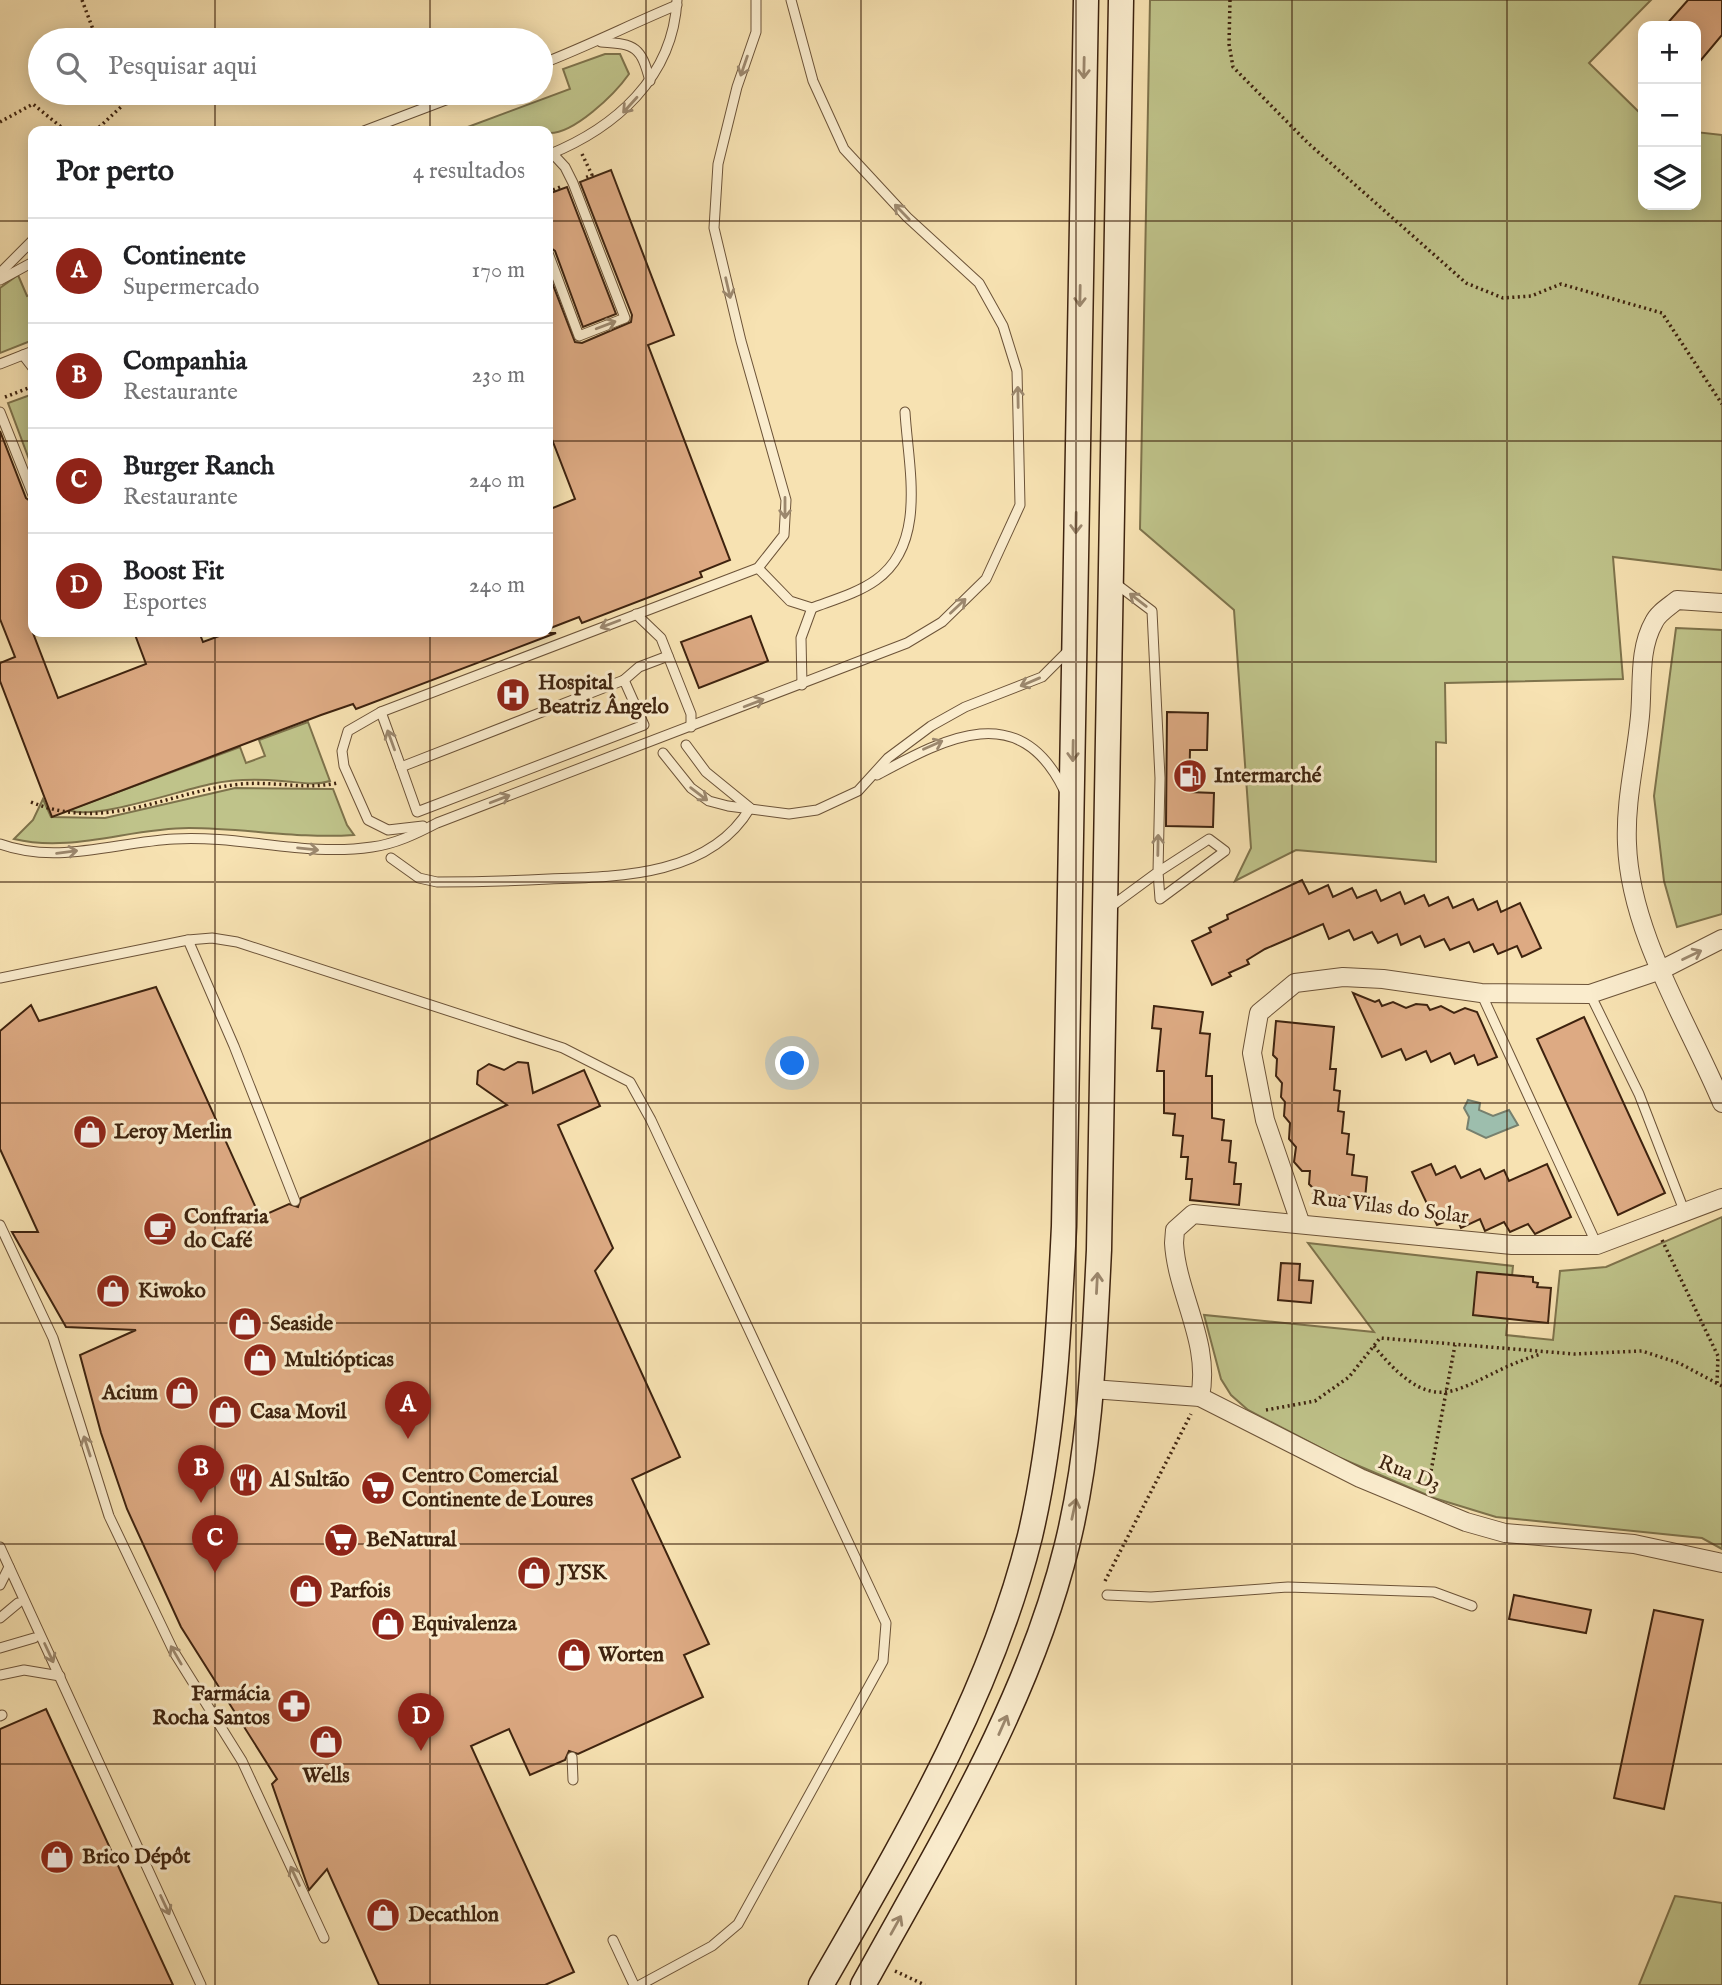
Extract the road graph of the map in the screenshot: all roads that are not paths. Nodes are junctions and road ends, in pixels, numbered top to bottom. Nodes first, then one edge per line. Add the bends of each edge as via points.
1 (756, 0) edge
2 (792, 0) edge
3 (1086, 0) edge
4 (1121, 0) edge
5 (677, 2) edge
6 (599, 41) junction
7 (553, 59) edge
8 (650, 80) junction
9 (432, 105) edge
10 (377, 126) edge
11 (553, 153) edge
12 (553, 157) edge
13 (28, 245) edge
14 (28, 265) edge
15 (553, 266) edge
16 (0, 273) edge
17 (0, 280) edge
18 (28, 353) edge
19 (23, 355) junction
20 (28, 362) edge
21 (0, 365) edge
22 (0, 412) edge
23 (905, 412) dead end
24 (28, 475) edge
25 (758, 568) junction
26 (1111, 579) junction
27 (1722, 603) edge
28 (812, 608) junction
29 (636, 614) junction
30 (1074, 634) junction
31 (668, 656) junction
32 (624, 680) junction
33 (802, 685) junction
34 (381, 712) junction
35 (691, 727) junction
36 (686, 745) dead end
37 (663, 753) dead end
38 (401, 767) junction
39 (873, 777) junction
40 (1072, 805) junction
41 (750, 808) junction
42 (436, 823) junction
43 (0, 844) edge
44 (391, 858) dead end
45 (1158, 872) junction
46 (1105, 911) junction
47 (1722, 939) edge
48 (188, 940) junction
49 (1661, 970) junction
50 (0, 978) edge
51 (1481, 993) junction
52 (1590, 994) junction
53 (1722, 1103) edge
54 (1722, 1198) edge
55 (295, 1201) dead end
56 (1685, 1213) junction
57 (1300, 1222) junction
58 (0, 1225) edge
59 (1597, 1245) junction
60 (1092, 1388) junction
61 (1200, 1396) junction
62 (0, 1547) edge
63 (1722, 1563) edge
64 (9, 1567) junction
65 (0, 1586) edge
66 (1107, 1595) road end
67 (18, 1603) dead end
68 (1472, 1606) dead end
69 (0, 1618) edge
70 (34, 1639) dead end
71 (0, 1648) edge
72 (0, 1675) edge
73 (60, 1676) junction
74 (572, 1757) dead end
75 (573, 1780) dead end
76 (324, 1938) dead end
77 (613, 1940) dead end
78 (201, 1985) edge
79 (634, 1985) edge
80 (640, 1985) edge
81 (821, 1985) edge
82 (863, 1985) edge

1 -> 25 lane via 756,32 718,164 714,228 786,500 785,535
33 -> 2 lane via 906,643 942,622 986,579 1020,505 1017,371 1003,326 979,283 906,217 844,149 813,81
3 -> 30 main road
4 - 26 main road
5 - 6 lane
5 - 8 lane via 671,31
6 - 7 lane
6 - 8 lane via 637,48
8 -> 11 lane via 623,113 600,131
9 - 10 lane
15 -> 12 lane via 579,336 625,318 573,183
13 - 16 lane
14 - 17 lane
18 - 19 lane
19 - 20 lane
19 - 21 lane
22 - 24 lane
23 - 28 lane via 910,500 909,531 902,551 875,581
25 - 28 lane via 790,601
25 - 29 lane
45 -> 26 lane via 1160,778 1152,611
26 - 46 main road
27 - 49 street via 1677,600 1654,620 1644,649 1626,844 1637,909
28 - 33 lane via 801,638
29 - 31 lane via 654,628
29 -> 34 lane
30 -> 39 lane via 1068,651 1042,677 944,718 888,758
30 -> 40 main road
31 - 32 lane via 639,667
31 - 35 lane via 691,714
32 - 38 lane
32 - 38 lane via 644,725 417,812
35 -> 33 lane
38 -> 34 lane
34 - 42 lane via 348,731 342,751 362,810 377,827 398,831
42 -> 35 lane
36 - 41 lane via 706,772
37 -> 41 lane via 691,788 709,801
39 -> 40 lane via 939,742 985,733 1031,747 1056,773
39 - 41 lane via 844,799 817,810 789,814
40 - 81 main road via 1058,1359 1040,1492 1018,1580 990,1662 893,1858
41 - 44 lane via 738,828 694,856 624,876 437,882 419,878
43 -> 42 lane via 58,854 135,842 206,839 328,851 404,839
45 - 45 lane via 1209,839 1224,851 1160,899
45 - 46 lane
60 -> 46 main road
49 -> 47 street, Rua Vilas do Solar
48 - 50 lane
48 - 55 lane
48 - 80 lane via 237,942 353,979 563,1048 630,1082 887,1622 883,1661 738,1924 712,1945
49 - 52 street, Rua Vilas do Solar
49 - 53 street
51 - 52 street, Rua Vilas do Solar
51 - 57 street, Rua Vilas do Solar via 1343,977 1295,983 1259,1013 1252,1053 1262,1107
51 - 59 lane
52 - 56 lane via 1639,1094
54 - 56 street, Rua Vilas do Solar
56 - 59 street, Rua Vilas do Solar
57 - 59 street, Rua Vilas do Solar via 1512,1245
57 - 61 street via 1203,1213 1185,1219 1175,1230 1175,1251 1204,1374
76 -> 58 lane via 242,1761 174,1652 110,1516 53,1338
60 - 61 street, Rua D3
82 -> 60 main road via 1002,1729 1038,1640 1080,1482
61 - 63 street, Rua D3 via 1360,1478 1505,1533 1634,1544
62 - 64 lane
64 - 65 lane
64 -> 73 lane
66 - 68 lane via 1151,1597 1289,1587 1434,1592
67 - 69 lane
70 - 71 lane
72 - 73 lane via 24,1670
73 -> 78 lane
74 - 75 lane
77 - 79 lane

